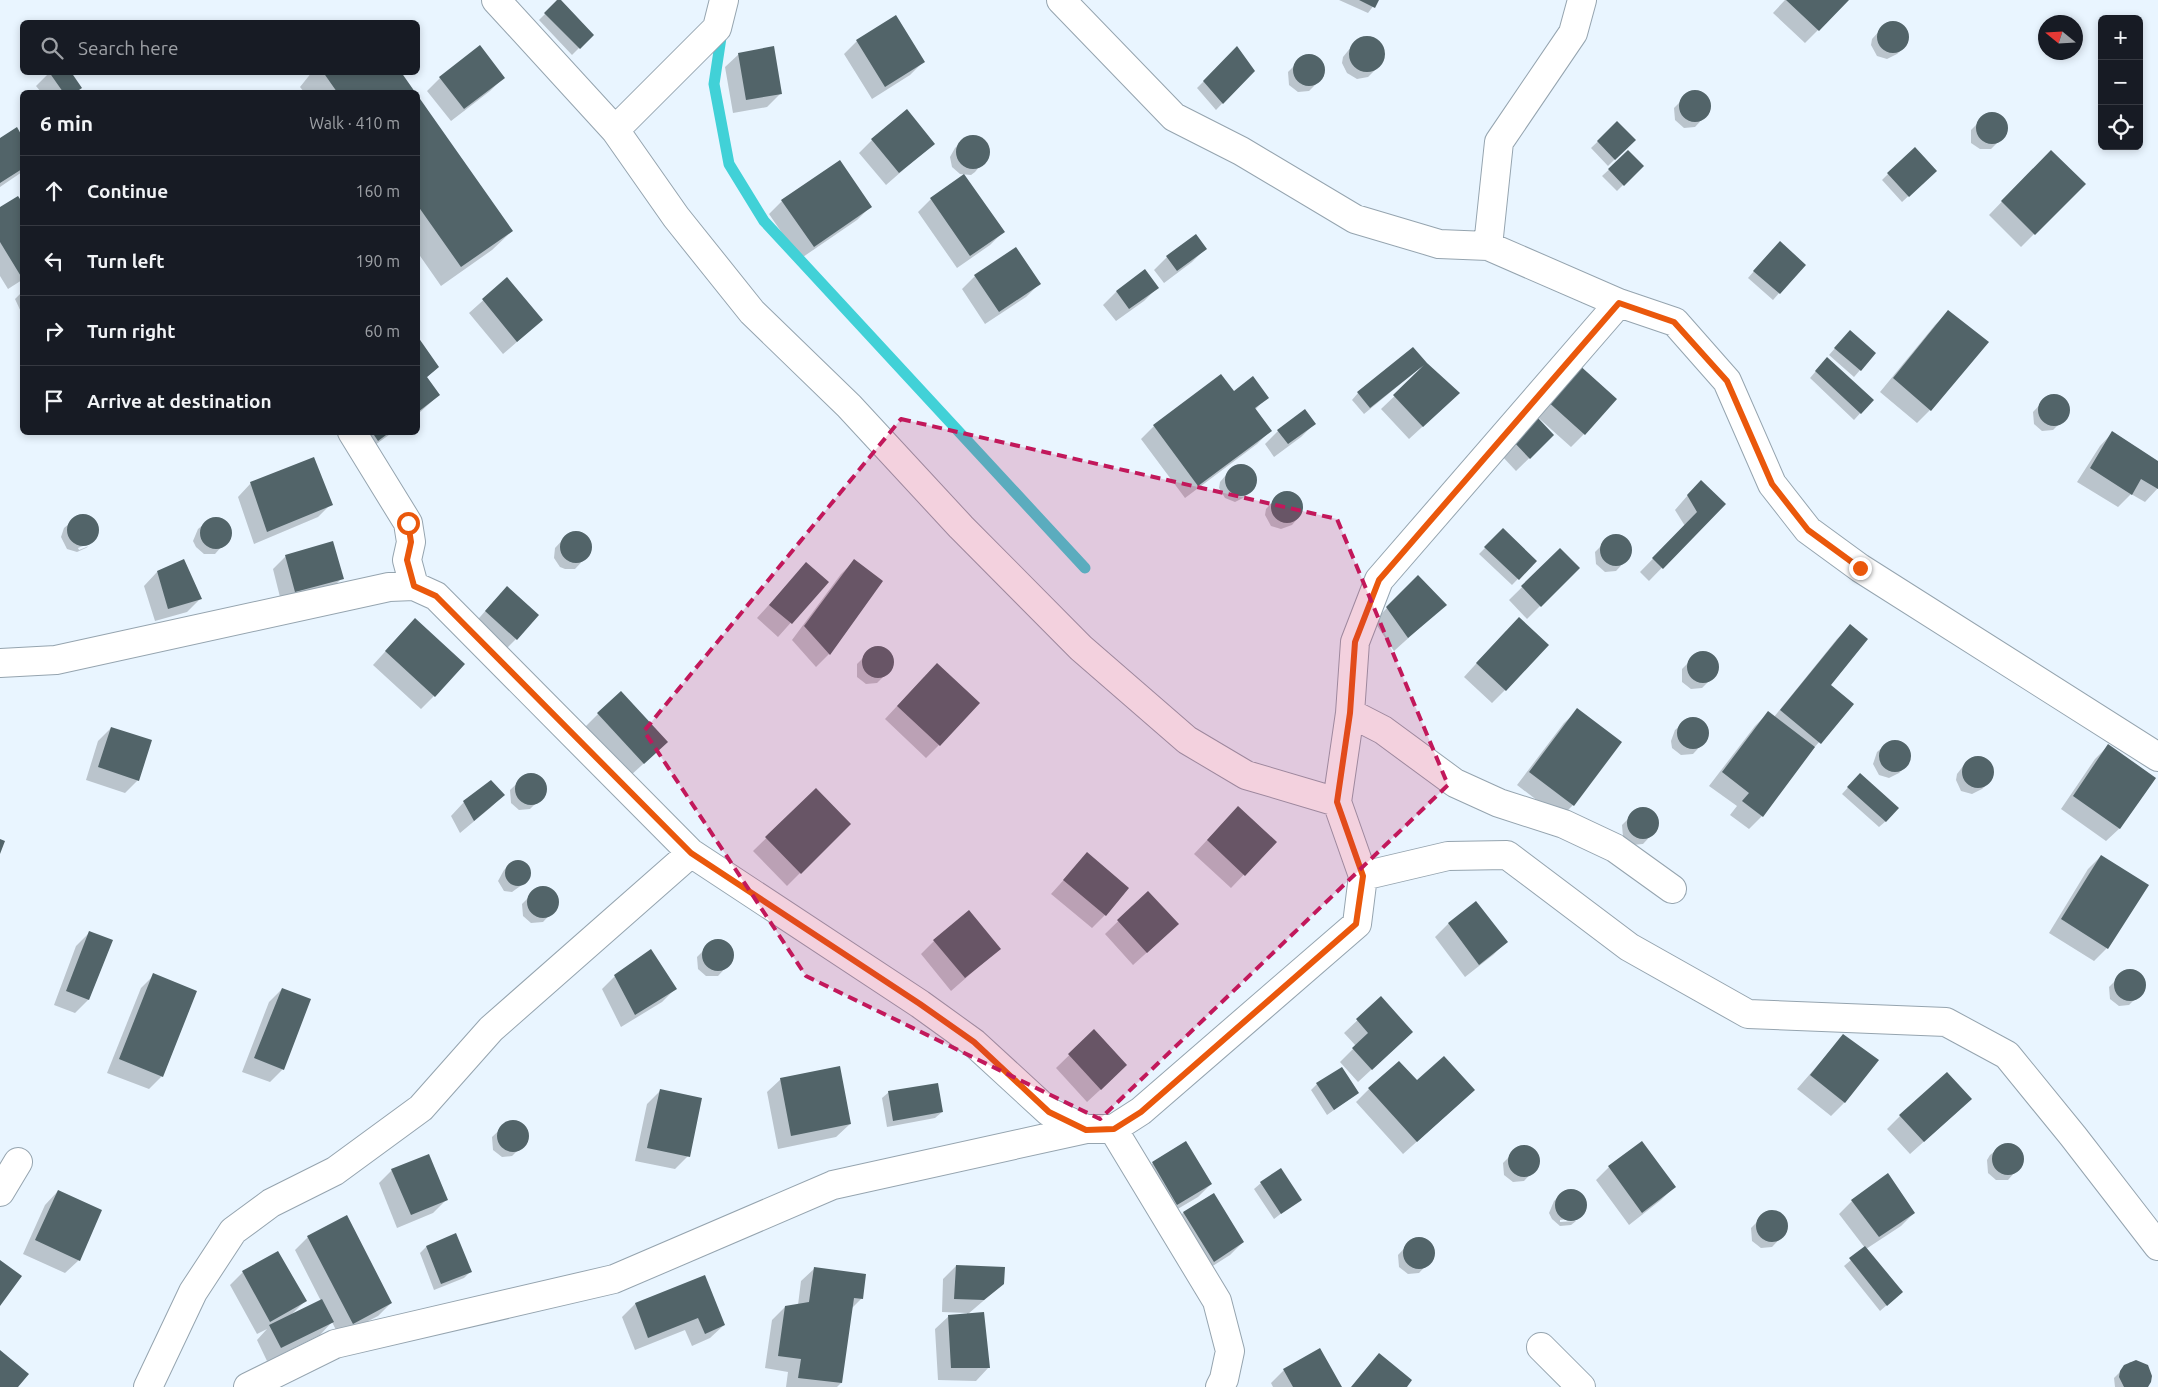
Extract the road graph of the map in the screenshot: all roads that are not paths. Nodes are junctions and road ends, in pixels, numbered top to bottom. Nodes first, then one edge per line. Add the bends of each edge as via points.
1 (496, 0) edge
2 (724, 0) edge
3 (1061, 0) edge
4 (1582, 0) edge
5 (615, 130) junction
6 (1488, 246) junction
7 (1619, 303) junction
8 (354, 435) edge
9 (414, 586) junction
10 (0, 663) edge
11 (1350, 713) junction
12 (2158, 757) edge
13 (1337, 802) junction
14 (691, 853) junction
15 (1363, 876) junction
16 (1672, 889) dead end
17 (1114, 1129) junction
18 (1086, 1130) junction
19 (18, 1162) dead end
20 (0, 1192) edge
21 (2158, 1246) edge
22 (1541, 1347) dead end
23 (148, 1387) edge
24 (248, 1387) edge
25 (1220, 1387) edge
26 (1581, 1387) edge

1 - 5 street
2 - 5 street via 717,28
3 - 6 street via 1174,117 1241,151 1355,219 1439,244
4 - 6 street via 1573,33 1499,142
5 - 13 street via 676,217 752,312 849,406 961,528 1081,648 1187,740 1246,775
6 - 7 street
7 - 11 street via 1379,580 1355,642
7 - 12 street via 1674,322 1727,381 1772,484 1808,530 1860,568
8 - 9 street via 408,523 411,542 407,560
9 - 10 street via 389,587 56,660
9 - 14 street via 436,596
11 - 13 street
11 - 16 street via 1383,730 1456,783 1500,803 1564,824 1615,848
13 - 15 street
14 - 18 street via 920,1004 974,1042 1049,1112
14 - 23 street via 492,1029 421,1108 335,1171 270,1203 233,1231 193,1292
15 - 17 street via 1356,924 1141,1112
15 - 21 street via 1448,856 1507,855 1629,948 1748,1014 1946,1022 2006,1055
17 - 18 street
17 - 25 street via 1216,1301 1230,1351
18 - 24 street via 833,1186 614,1279 335,1344
19 - 20 street
22 - 26 street

